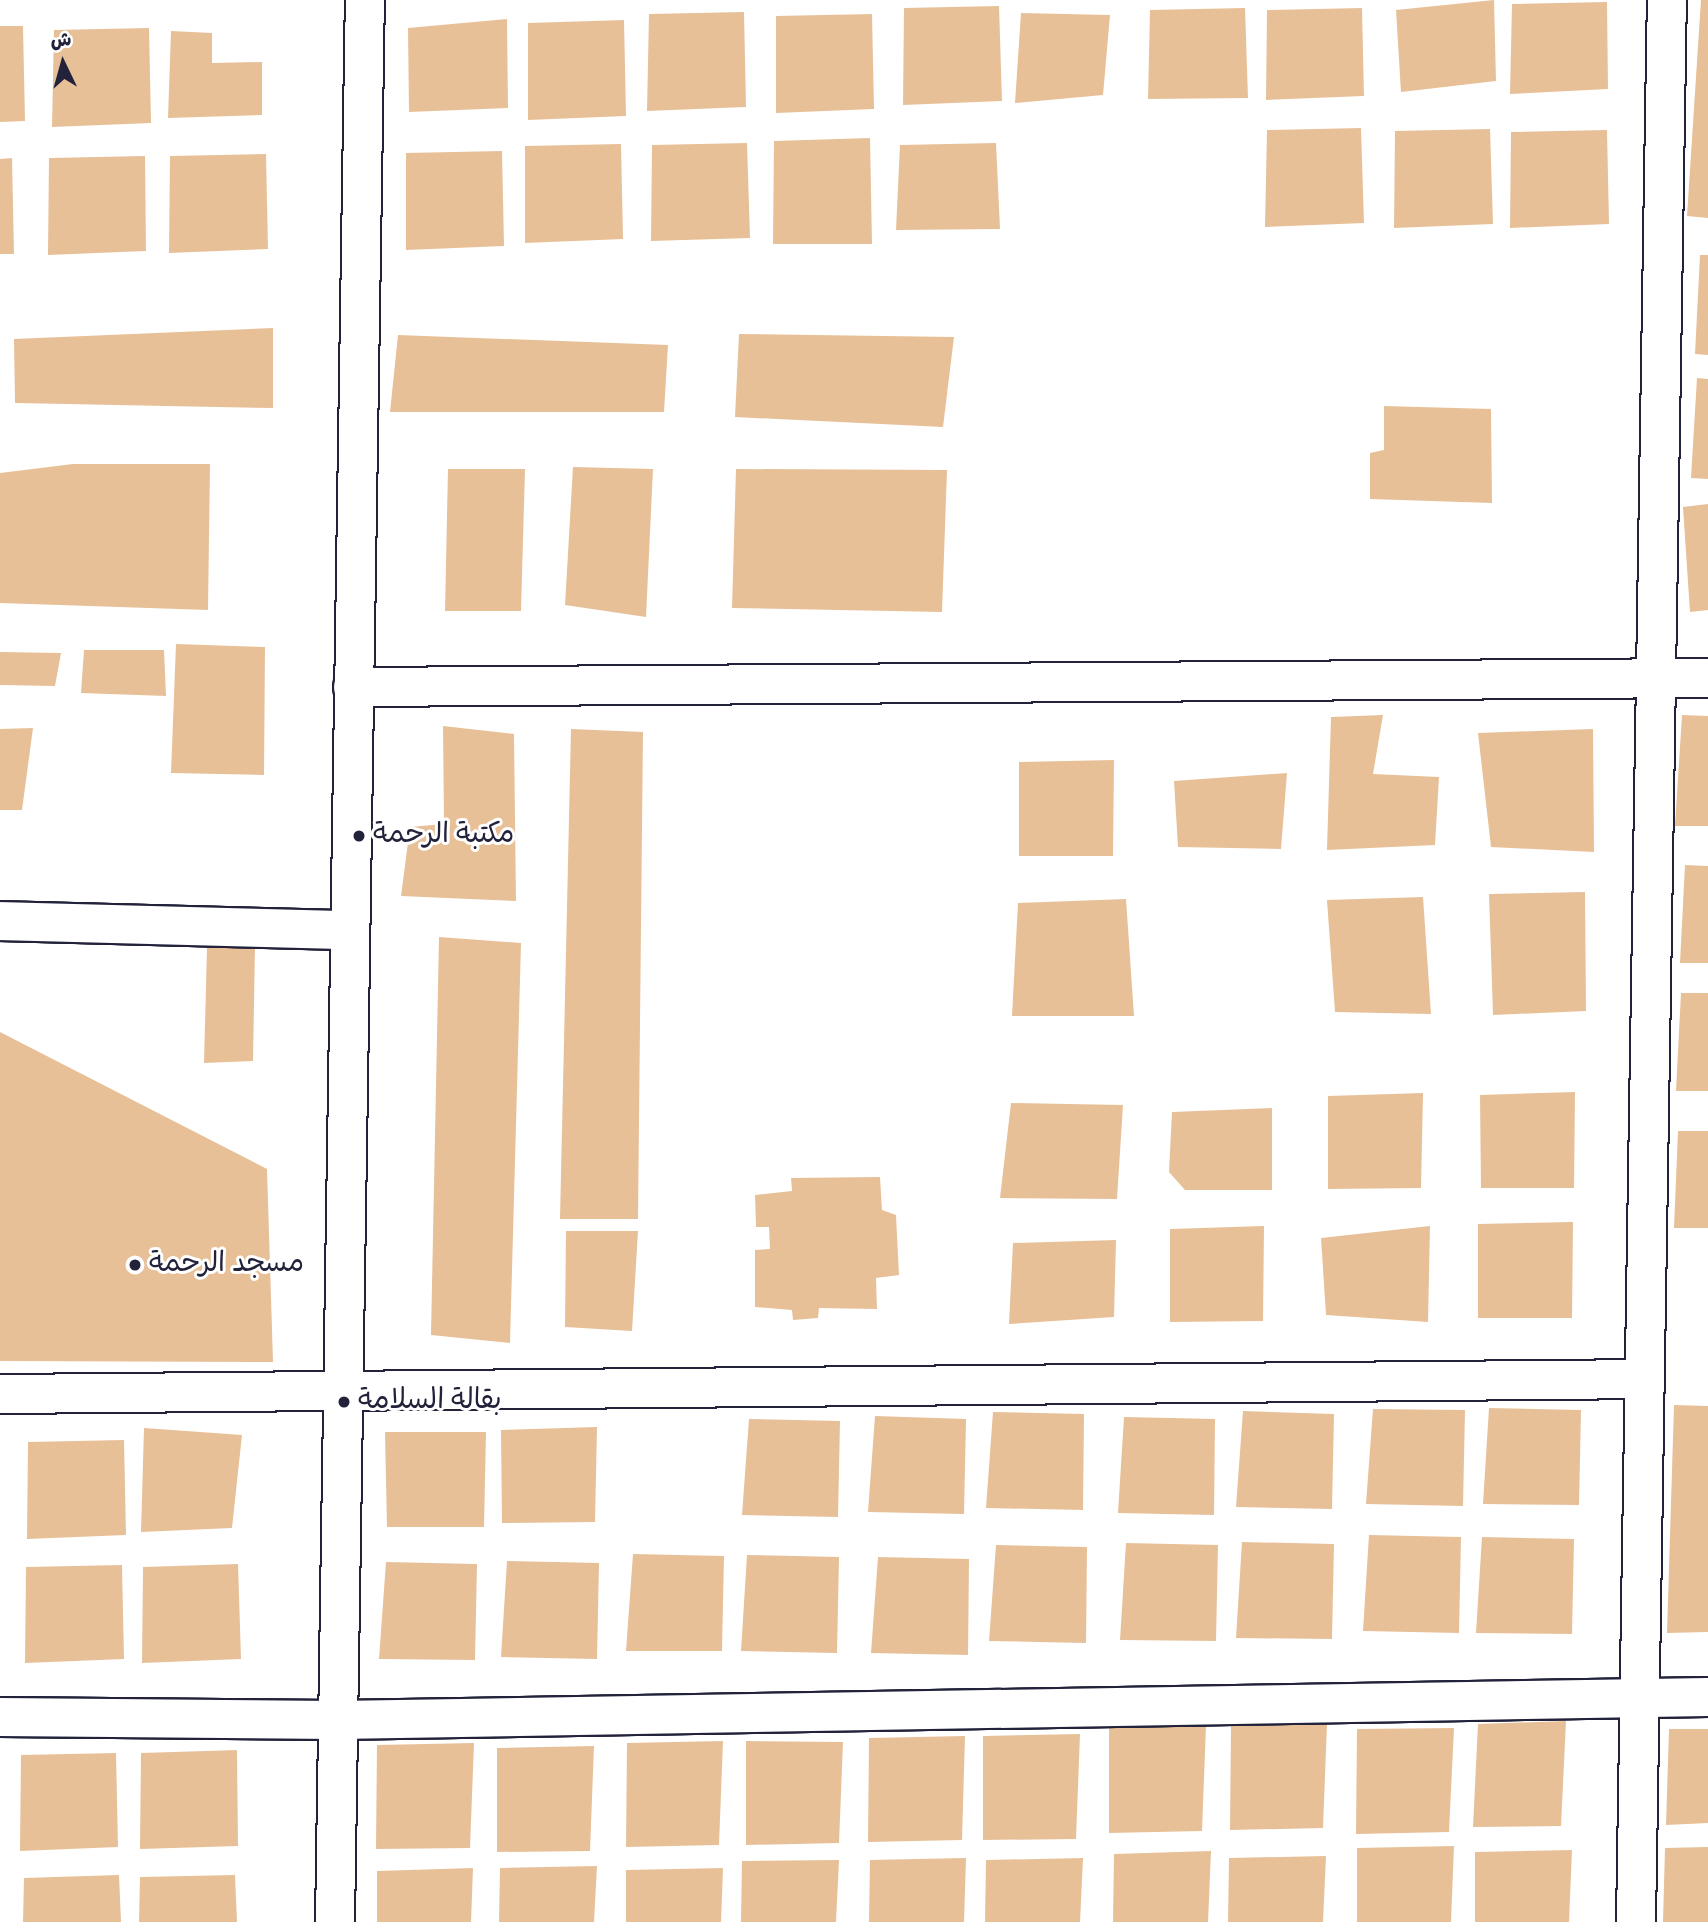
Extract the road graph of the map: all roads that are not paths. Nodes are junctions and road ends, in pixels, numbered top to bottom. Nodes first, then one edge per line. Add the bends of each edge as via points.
1 (365, 0) edge
2 (1667, 0) edge
3 (1658, 678) junction
4 (1708, 678) edge
5 (353, 687) junction
6 (0, 921) edge
7 (350, 930) junction
8 (1645, 1379) junction
9 (342, 1391) junction
10 (0, 1394) edge
11 (1708, 1697) edge
12 (1640, 1698) junction
13 (0, 1717) edge
14 (337, 1720) junction
15 (335, 1922) edge
16 (1636, 1922) edge

1 - 5 street
2 - 3 street
3 - 4 street
3 - 5 street
3 - 8 street
5 - 7 street
6 - 7 street
7 - 9 street
8 - 9 street
8 - 12 street
9 - 10 street
9 - 14 street
11 - 12 street
12 - 14 street
12 - 16 street
13 - 14 street
14 - 15 street

